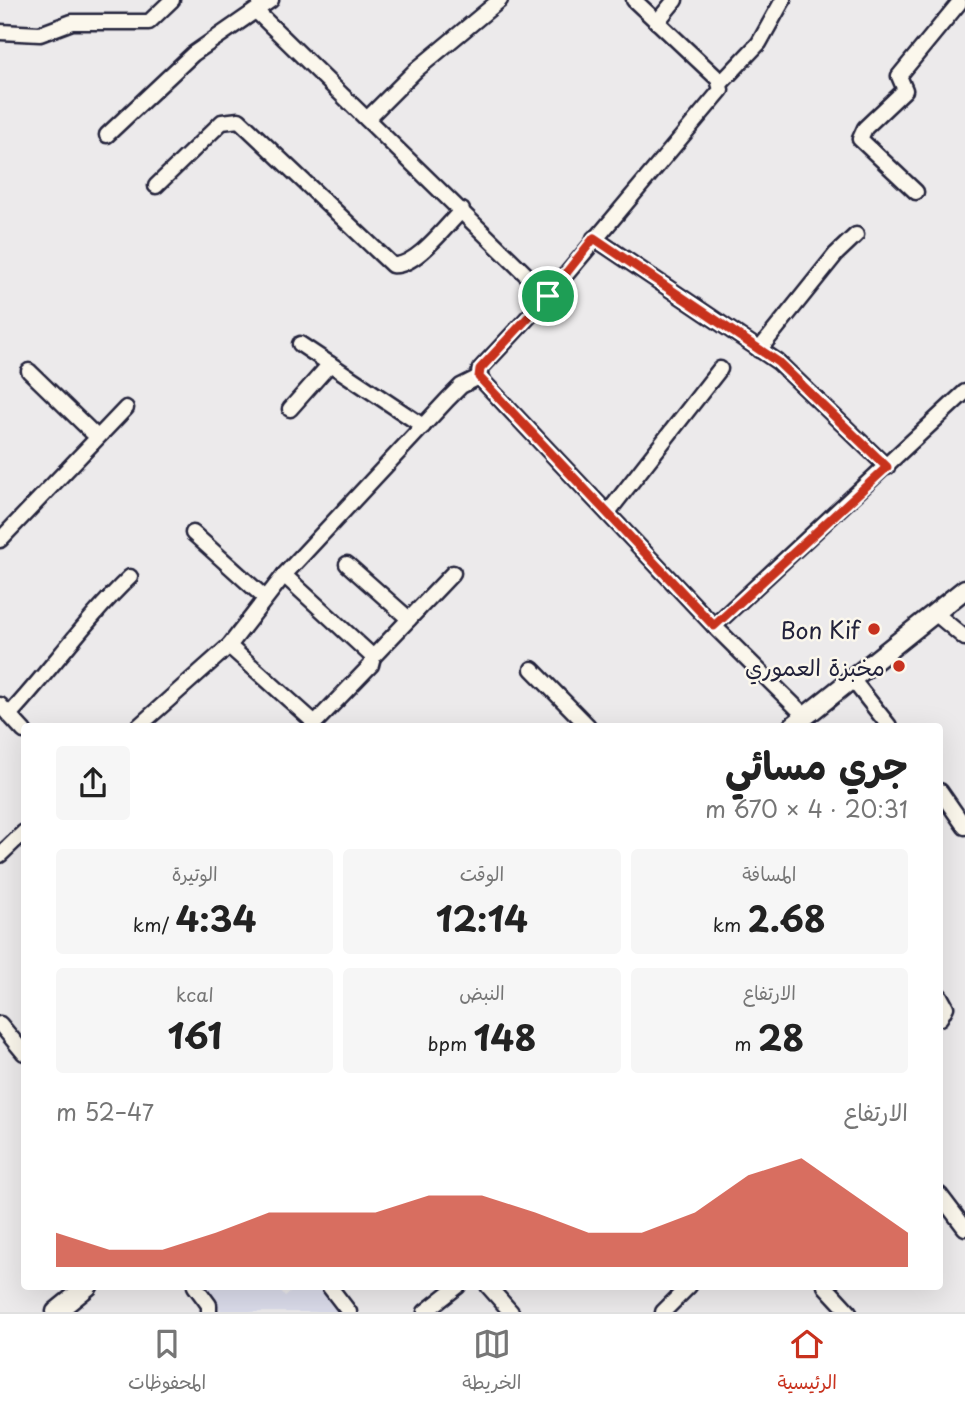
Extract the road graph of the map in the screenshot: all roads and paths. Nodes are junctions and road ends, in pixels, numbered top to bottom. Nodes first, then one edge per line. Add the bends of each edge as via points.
1 (172, 0) edge
2 (271, 0) edge
3 (500, 0) edge
4 (634, 0) edge
5 (675, 0) edge
6 (783, 0) edge
7 (960, 3) edge
8 (256, 11) junction
9 (657, 23) junction
10 (0, 32) edge
11 (721, 83) junction
12 (367, 119) junction
13 (107, 135) dead end
14 (156, 186) dead end
15 (916, 192) dead end
16 (462, 210) junction
17 (856, 235) dead end
18 (594, 238) junction
19 (548, 296) junction
20 (300, 344) dead end
21 (759, 350) junction
22 (330, 364) junction
23 (720, 369) dead end
24 (29, 371) dead end
25 (479, 377) junction
26 (965, 393) edge
27 (126, 408) dead end
28 (290, 409) dead end
29 (423, 426) junction
30 (97, 437) junction
31 (887, 467) junction
32 (610, 512) junction
33 (193, 533) dead end
34 (0, 540) edge
35 (347, 564) dead end
36 (453, 573) dead end
37 (284, 575) junction
38 (130, 577) dead end
39 (965, 589) edge
40 (265, 598) junction
41 (935, 613) junction
42 (410, 619) junction
43 (714, 626) junction
44 (965, 638) edge
45 (229, 646) junction
46 (373, 657) junction
47 (532, 669) dead end
48 (852, 679) junction
49 (5, 710) edge
50 (799, 721) edge
51 (142, 723) edge
52 (311, 723) edge
53 (315, 723) edge
54 (585, 723) edge
55 (887, 723) edge
56 (21, 728) edge
57 (943, 795) edge
58 (965, 827) edge
59 (21, 835) edge
60 (0, 855) edge
61 (0, 1024) edge
62 (21, 1049) edge
63 (943, 1199) edge
64 (965, 1228) edge
65 (83, 1290) edge
66 (198, 1290) edge
67 (332, 1290) edge
68 (453, 1290) edge
69 (492, 1290) edge
70 (685, 1290) edge
71 (829, 1290) edge
72 (56, 1312) edge
73 (209, 1312) edge
74 (349, 1312) edge
75 (425, 1312) edge
76 (511, 1312) edge
77 (663, 1312) edge
78 (849, 1312) edge

1 - 10 street via 149,22 72,22 40,34
2 - 8 street
3 - 12 street via 416,70
4 - 9 street
5 - 9 street
6 - 11 street via 759,43
7 - 15 street via 900,76 905,90 865,128 860,139
8 - 12 street
8 - 13 street via 193,54
9 - 11 street
11 - 18 street via 714,99
12 - 16 street
14 - 16 street via 222,122 239,120 392,265 415,258
16 - 19 street
17 - 21 street
18 - 19 street
18 - 21 street
19 - 25 street via 480,369
20 - 22 street
21 - 31 street via 778,362
22 - 28 street
22 - 29 street
23 - 32 street
24 - 30 street
25 - 29 street via 461,386
25 - 32 street
26 - 31 street
27 - 30 street
29 - 37 street
30 - 34 street
31 - 43 street
32 - 43 street
33 - 40 street
35 - 42 street
36 - 42 street
37 - 40 street
37 - 46 street
38 - 49 street via 88,618 55,665
39 - 41 main road
40 - 45 street
41 - 44 street
41 - 48 main road
42 - 46 street
43 - 50 street
45 - 51 street
45 - 52 street
46 - 53 street via 371,665
47 - 54 street
48 - 50 main road
48 - 55 street
49 - 56 street
57 - 58 street
59 - 60 street
61 - 62 street
63 - 64 street
65 - 72 main road
66 - 73 street
67 - 74 street
68 - 75 street
69 - 76 street
70 - 77 street
71 - 78 street

